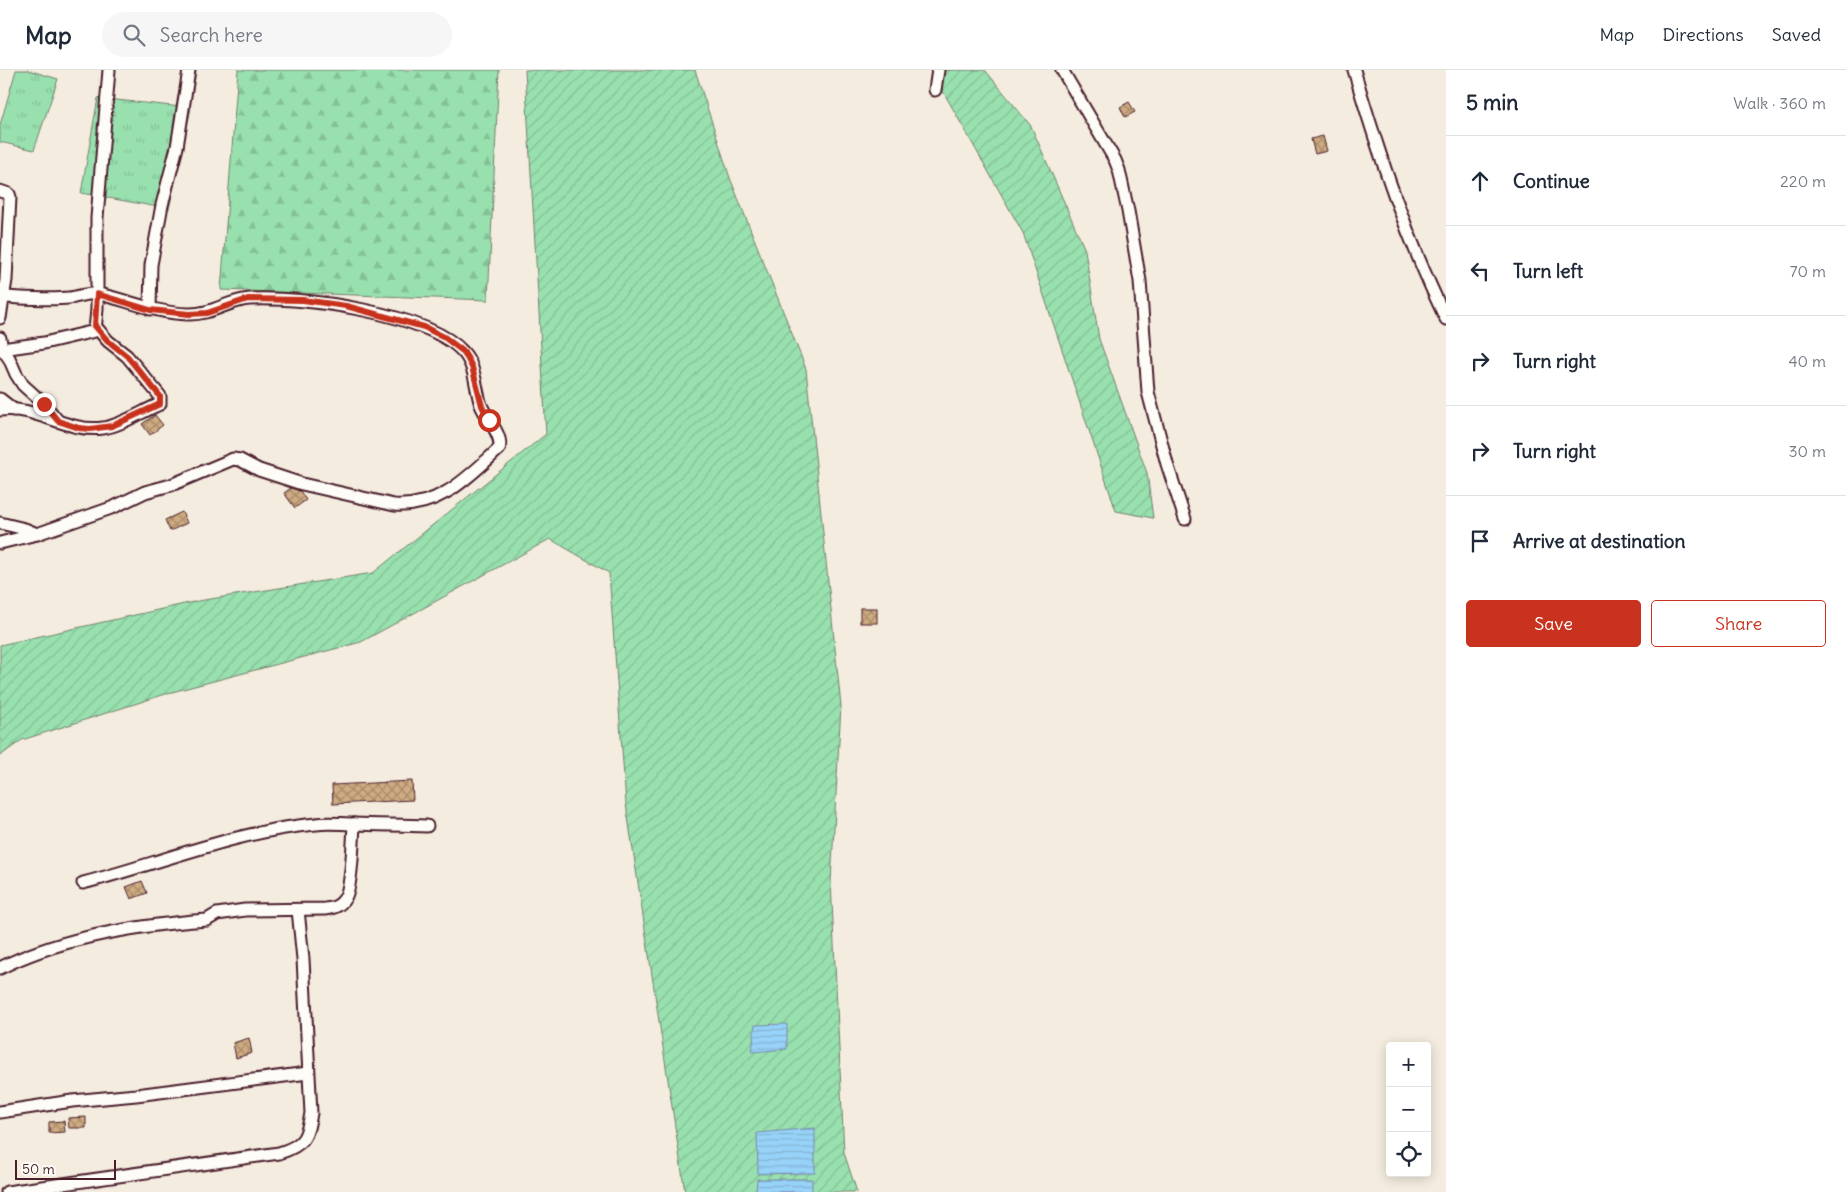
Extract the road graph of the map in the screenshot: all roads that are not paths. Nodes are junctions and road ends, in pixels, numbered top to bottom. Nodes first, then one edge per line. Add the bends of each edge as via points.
1 (109, 70) edge
2 (189, 70) edge
3 (938, 70) edge
4 (1062, 70) edge
5 (1354, 70) edge
6 (935, 90) dead end
7 (0, 191) edge
8 (4, 251) edge
9 (97, 294) junction
10 (4, 297) junction
11 (150, 310) junction
12 (0, 318) edge
13 (1446, 319) edge
14 (95, 326) junction
15 (1, 344) edge
16 (0, 399) edge
17 (0, 410) edge
18 (14, 410) junction
19 (58, 421) junction
20 (1186, 519) dead end
21 (0, 523) edge
22 (37, 534) junction
23 (0, 543) edge
24 (354, 824) junction
25 (426, 826) dead end
26 (83, 883) dead end
27 (298, 910) junction
28 (0, 968) edge
29 (308, 1073) junction
30 (0, 1112) edge
31 (7, 1192) edge

1 - 9 street via 97,218
2 - 11 street via 177,148 151,265
3 - 6 street
4 - 20 street via 1119,170 1140,281 1148,392
5 - 13 street via 1396,202
7 - 8 street via 10,197
8 - 10 street
9 - 10 street via 69,298
9 - 11 street
9 - 14 street
10 - 12 street
11 - 22 street via 207,313 248,299 303,300 346,306 424,327 464,352 472,367 482,406 500,438 500,449 456,488 432,500 408,506 302,484 233,459
14 - 15 street via 94,333 27,346
14 - 19 street via 127,356 160,396 160,404 103,428 79,428
15 - 19 street via 23,385
16 - 18 street
17 - 18 street
18 - 19 street
21 - 22 street
22 - 23 street
24 - 25 street
24 - 26 street via 317,823 252,834
24 - 27 street via 346,897 335,907
27 - 28 street via 245,910 217,914 207,920 130,928 47,948
27 - 29 street via 304,959
29 - 30 street
29 - 31 street via 311,1113 307,1135 292,1149

